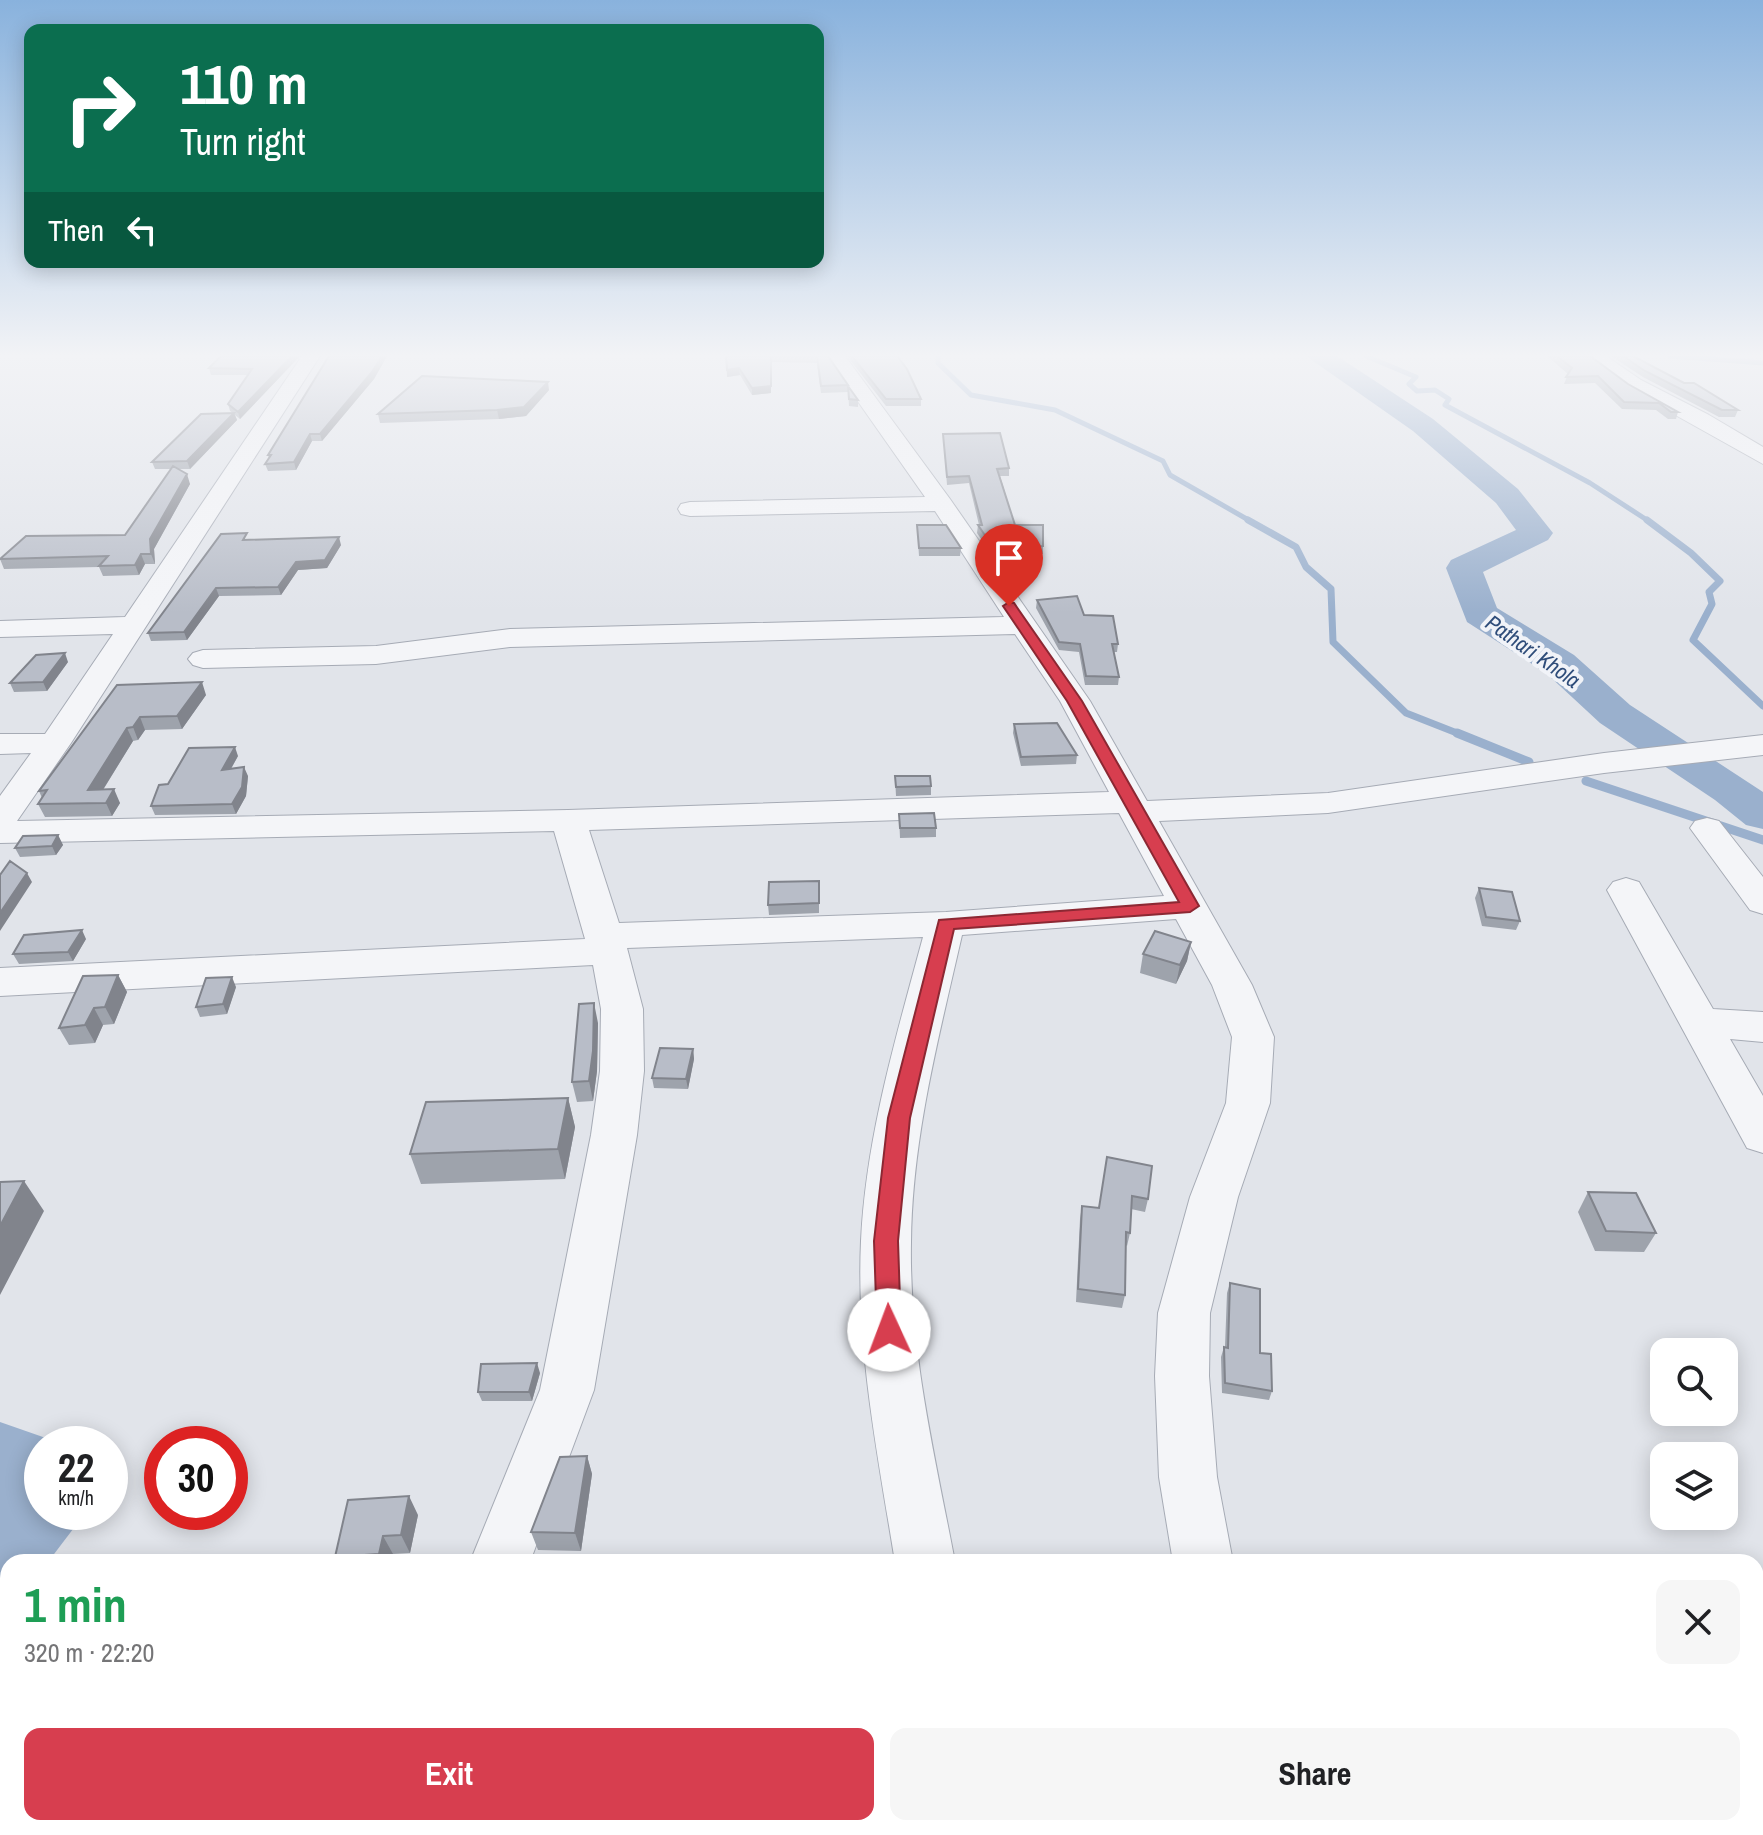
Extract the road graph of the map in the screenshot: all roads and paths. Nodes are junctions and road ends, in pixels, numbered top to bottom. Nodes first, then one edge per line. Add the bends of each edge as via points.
1 (254, 442) edge
2 (897, 442) edge
3 (1738, 442) edge
4 (1763, 457) edge
5 (942, 504) junction
6 (690, 509) dead end
7 (132, 625) junction
8 (1021, 625) junction
9 (0, 629) edge
10 (203, 659) dead end
11 (55, 743) junction
12 (0, 744) edge
13 (1753, 746) edge
14 (1133, 807) junction
15 (0, 820) edge
16 (568, 820) junction
17 (1707, 828) dead end
18 (0, 832) edge
19 (1626, 890) dead end
20 (1763, 902) edge
21 (1190, 906) junction
22 (946, 924) junction
23 (605, 943) junction
24 (0, 982) edge
25 (1698, 1022) junction
26 (1763, 1027) edge
27 (1763, 1136) edge
28 (503, 1554) edge
29 (924, 1554) edge
30 (1202, 1554) edge

1 - 7 street
2 - 5 street
3 - 4 street
5 - 6 street
5 - 8 street
7 - 9 street
7 - 11 street
8 - 10 street via 539,636 376,655
8 - 14 street via 1075,701
11 - 12 street
11 - 15 street
13 - 14 street via 1328,803
14 - 16 street
14 - 21 street
16 - 18 street
16 - 23 street
17 - 20 street
19 - 25 street
21 - 22 street
21 - 30 street via 1253,1037 1248,1103 1214,1197 1184,1313 1188,1477
22 - 23 street
22 - 29 street via 899,1118 886,1241 890,1360
23 - 24 street
23 - 28 street via 622,1009 614,1135 567,1390
25 - 26 street
25 - 27 street

